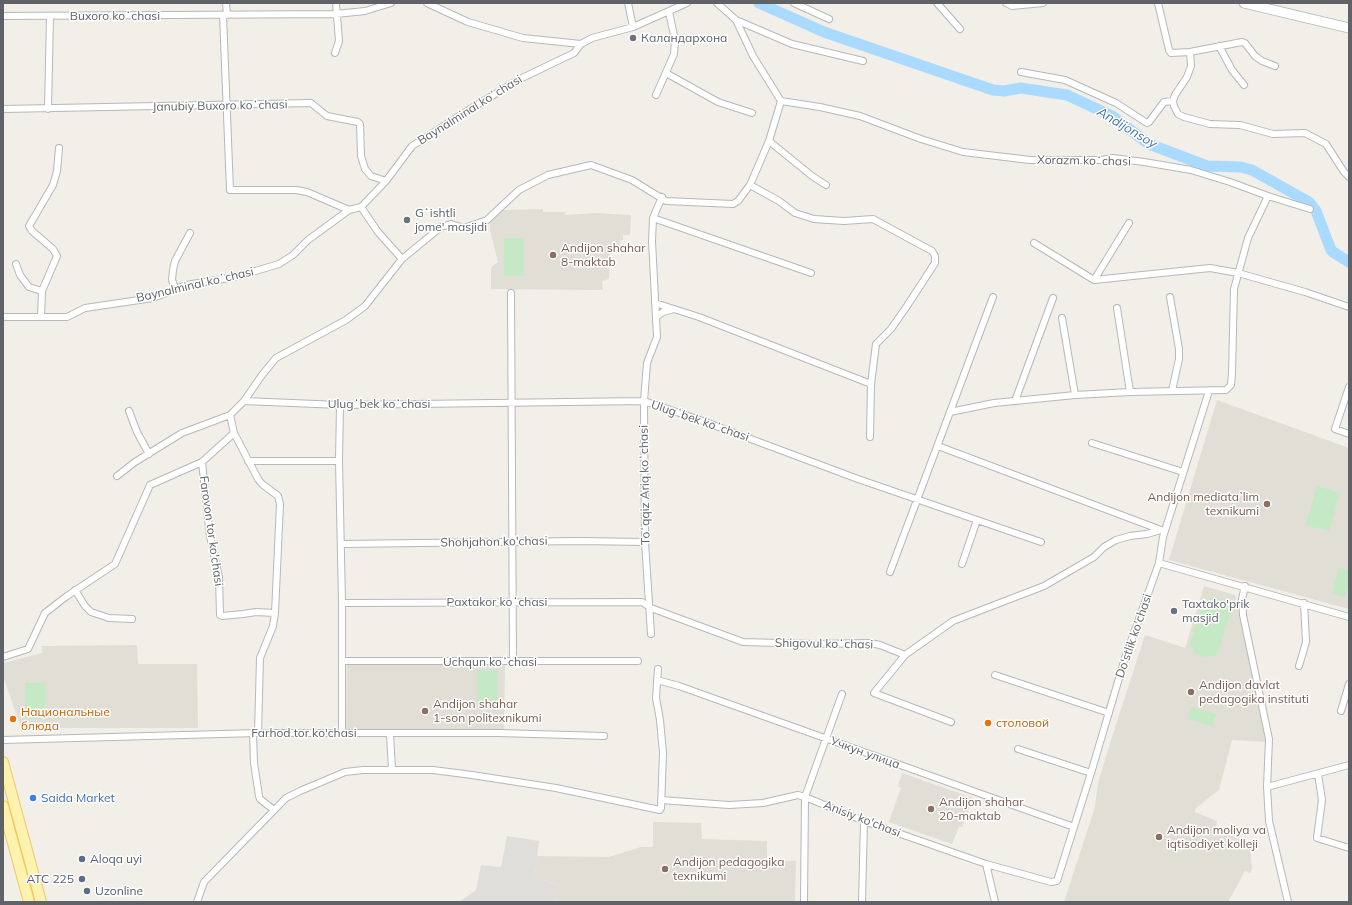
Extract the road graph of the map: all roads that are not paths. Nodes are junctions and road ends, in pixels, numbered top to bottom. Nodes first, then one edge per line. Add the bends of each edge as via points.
1 (226, 3) edge
2 (336, 3) edge
3 (391, 3) edge
4 (426, 3) edge
5 (628, 3) edge
6 (687, 3) edge
7 (717, 3) edge
8 (794, 3) edge
9 (937, 3) edge
10 (1006, 3) edge
11 (1043, 3) edge
12 (1158, 3) edge
13 (1244, 3) edge
14 (669, 12) junction
15 (336, 14) junction
16 (225, 15) junction
17 (3, 16) edge
18 (50, 16) junction
19 (829, 19) dead end
20 (736, 20) junction
21 (632, 27) junction
22 (1349, 28) edge
23 (960, 29) dead end
24 (581, 44) junction
25 (1220, 46) junction
26 (1190, 52) junction
27 (335, 53) dead end
28 (863, 61) dead end
29 (1275, 66) dead end
30 (1021, 72) dead end
31 (666, 73) junction
32 (1244, 85) dead end
33 (656, 95) dead end
34 (1173, 100) junction
35 (781, 101) junction
36 (227, 106) junction
37 (48, 109) junction
38 (3, 110) edge
39 (752, 113) dead end
40 (769, 141) junction
41 (59, 148) dead end
42 (1349, 177) edge
43 (386, 181) junction
44 (750, 185) junction
45 (826, 185) dead end
46 (1268, 196) junction
47 (662, 197) junction
48 (361, 207) junction
49 (1310, 209) dead end
50 (349, 210) junction
51 (653, 218) junction
52 (1129, 223) dead end
53 (190, 233) dead end
54 (1034, 243) dead end
55 (402, 259) junction
56 (16, 264) dead end
57 (811, 273) dead end
58 (1238, 273) junction
59 (1094, 280) junction
60 (175, 288) junction
61 (42, 291) junction
62 (511, 293) dead end
63 (993, 297) dead end
64 (1170, 297) dead end
65 (1053, 298) dead end
66 (655, 303) junction
67 (1349, 307) edge
68 (1117, 308) dead end
69 (674, 309) junction
70 (3, 317) edge
71 (41, 317) junction
72 (656, 317) junction
73 (1062, 318) dead end
74 (871, 384) junction
75 (1349, 387) edge
76 (1172, 391) junction
77 (1209, 391) junction
78 (1130, 392) junction
79 (1075, 396) junction
80 (244, 401) junction
81 (644, 401) junction
82 (1015, 401) junction
83 (512, 403) junction
84 (340, 405) junction
85 (129, 411) dead end
86 (950, 412) junction
87 (230, 415) junction
88 (234, 433) junction
89 (1349, 434) edge
90 (870, 437) dead end
91 (1092, 443) dead end
92 (938, 446) junction
93 (149, 454) junction
94 (248, 461) junction
95 (339, 461) junction
96 (202, 462) junction
97 (1183, 472) junction
98 (118, 476) dead end
99 (917, 500) junction
100 (977, 520) junction
101 (1163, 531) junction
102 (512, 542) junction
103 (645, 542) junction
104 (1041, 542) dead end
105 (342, 544) junction
106 (1159, 563) junction
107 (962, 564) dead end
108 (890, 572) dead end
109 (1244, 586) junction
110 (75, 590) junction
111 (512, 602) junction
112 (342, 603) junction
113 (1304, 603) junction
114 (651, 608) junction
115 (275, 613) junction
116 (1349, 617) edge
117 (132, 619) dead end
118 (651, 634) dead end
119 (905, 655) junction
120 (3, 657) edge
121 (342, 661) junction
122 (638, 661) dead end
123 (513, 662) junction
124 (1299, 666) dead end
125 (658, 669) dead end
126 (995, 674) dead end
127 (657, 680) junction
128 (1349, 684) edge
129 (842, 694) dead end
130 (1341, 711) dead end
131 (1109, 713) junction
132 (951, 722) dead end
133 (256, 733) junction
134 (342, 733) junction
135 (390, 734) junction
136 (604, 736) dead end
137 (826, 739) junction
138 (3, 740) edge
139 (1018, 749) dead end
140 (3, 762) edge
141 (1349, 765) edge
142 (392, 770) junction
143 (1091, 773) junction
144 (1318, 774) junction
145 (1267, 787) junction
146 (805, 797) junction
147 (661, 800) junction
148 (3, 806) edge
149 (274, 810) junction
150 (864, 820) junction
151 (1074, 827) junction
152 (1349, 848) edge
153 (986, 864) junction
154 (20, 872) junction
155 (1057, 881) joint
156 (862, 901) dead end
157 (22, 902) edge
158 (28, 902) edge
159 (42, 902) edge
160 (197, 902) edge
161 (804, 902) edge
162 (995, 902) edge
163 (1288, 902) edge

1 - 16 street
2 - 15 street
3 - 15 street, Buxoro koʻchasi via 365,11
4 - 24 street via 468,22 523,38
5 - 21 street
6 - 14 street, Baynalminal koʻchasi
7 - 20 street
8 - 19 street
9 - 23 street
10 - 11 street via 1020,6
12 - 26 street via 1171,53
13 - 22 main road
14 - 21 street, Baynalminal koʻchasi
14 - 31 street via 675,40 674,54
15 - 16 street, Buxoro koʻchasi
15 - 27 street via 339,40
16 - 18 street, Buxoro koʻchasi
16 - 36 street
17 - 18 street, Buxoro koʻchasi
18 - 37 street
20 - 28 street via 792,44
20 - 35 street via 753,56
21 - 24 street, Baynalminal koʻchasi via 592,38
24 - 43 street, Baynalminal koʻchasi via 574,53 520,79 412,146
25 - 26 street
25 - 29 street via 1245,43 1255,56
25 - 32 street via 1232,70
26 - 34 street via 1191,66
30 - 34 street via 1065,80 1116,102 1147,123 1164,102
31 - 33 street
31 - 39 street via 718,102
34 - 42 street via 1178,114 1210,124 1240,125 1273,134 1305,133 1326,144
35 - 40 street
35 - 46 street, Xorazm koʻchasi via 860,116 963,152 1030,160 1113,158 1144,162 1191,170
36 - 37 street, Janubiy Buxoro koʻchasi
36 - 43 street, Janubiy Buxoro koʻchasi via 311,103 327,116 358,122 361,156 365,169 371,176
36 - 50 street via 230,190 296,190 307,192
37 - 38 street, Janubiy Buxoro koʻchasi
40 - 44 street
40 - 45 street
41 - 61 street via 53,185 30,226 57,256
43 - 48 street, Baynalminal koʻchasi
44 - 47 street via 738,201 728,205 666,201
44 - 74 street via 795,213 814,219 873,219 932,251 936,256 935,263 907,306 891,329 876,344
46 - 49 street, Xorazm koʻchasi
46 - 58 street via 1248,238
47 - 51 street, Toʻqqiz Ariq koʻchasi
47 - 55 street via 632,180 591,165 548,175 519,190 488,220 464,228 451,224 441,227
48 - 50 street, Baynalminal koʻchasi
48 - 55 street via 378,232
50 - 60 street, Baynalminal koʻchasi via 279,264 235,277
51 - 57 street
51 - 66 street, Toʻqqiz Ariq koʻchasi
52 - 59 street
53 - 60 street via 175,261 172,280
54 - 59 street
55 - 80 street via 365,306 346,320 276,358
56 - 61 street via 29,287
58 - 59 street via 1210,268
58 - 67 street
58 - 77 street via 1234,289 1231,385 1226,390
60 - 71 street, Baynalminal koʻchasi via 153,298 86,308 67,317
61 - 71 street
62 - 83 street
63 - 86 street
64 - 76 street via 1179,349
65 - 82 street
66 - 69 street
66 - 72 street, Toʻqqiz Ariq koʻchasi
68 - 78 street
69 - 72 street
69 - 74 street
70 - 71 street, Baynalminal koʻchasi
72 - 81 street, Toʻqqiz Ariq koʻchasi via 657,339 647,363
73 - 79 street
74 - 90 street
75 - 89 street via 1336,429
76 - 77 street
76 - 78 street
77 - 97 street, Do'stlik ko'chasi
78 - 79 street
79 - 82 street
80 - 84 street, Ulugʻbek koʻchasi
80 - 87 street
81 - 83 street, Ulugʻbek koʻchasi
81 - 99 street, Ulugʻbek koʻchasi
81 - 103 street, Toʻqqiz Ariq koʻchasi
82 - 86 street
83 - 84 street, Ulugʻbek koʻchasi
83 - 102 street
84 - 95 street
85 - 93 street
86 - 92 street
87 - 88 street
87 - 93 street via 182,433
88 - 94 street
88 - 96 street
91 - 97 street
92 - 99 street
92 - 101 street
93 - 98 street
94 - 95 street
94 - 115 street via 262,484 278,496 280,504
95 - 105 street
96 - 110 street via 150,485 115,564
96 - 115 street, Farovon tor ko'chasi via 210,536 219,577 220,615
97 - 101 street, Do'stlik ko'chasi
99 - 100 street, Ulugʻbek koʻchasi
99 - 108 street
100 - 104 street, Ulugʻbek koʻchasi
100 - 107 street
101 - 106 street, Do'stlik ko'chasi
101 - 119 street via 1116,540 1094,557 1044,586 953,621
102 - 103 street, Shohjahon ko'chasi
102 - 105 street, Shohjahon ko'chasi
102 - 111 street
103 - 114 street, Toʻqqiz Ariq koʻchasi
105 - 112 street
106 - 109 street
106 - 131 street, Do'stlik ko'chasi via 1125,658
109 - 113 street
109 - 145 street via 1243,615 1269,739
110 - 117 street via 91,612 109,618
110 - 120 street via 44,613 28,649
111 - 112 street, Paxtakor koʻchasi
111 - 114 street, Paxtakor koʻchasi via 642,602
111 - 123 street
112 - 121 street
113 - 116 street
113 - 124 street via 1306,642
114 - 118 street, Toʻqqiz Ariq koʻchasi
114 - 119 street, Shigovul koʻchasi via 743,642 870,643
115 - 133 street via 260,658
119 - 132 street via 874,693
121 - 123 street, Uchqun koʻchasi
121 - 134 street
122 - 123 street, Uchqun koʻchasi
125 - 127 street
126 - 131 street
127 - 137 street, Учкун улица
127 - 147 street via 656,698 663,753
128 - 130 street
129 - 137 street
131 - 143 street, Do'stlik ko'chasi
133 - 134 street, Farhod tor ko'chasi
133 - 138 street, Farhod tor ko'chasi
133 - 149 street via 254,763 259,796
134 - 135 street, Farhod tor ko'chasi
135 - 136 street, Farhod tor ko'chasi via 498,733
135 - 142 street
137 - 146 street
137 - 151 street, Учкун улица
139 - 143 street
140 - 159 main road
141 - 144 street
142 - 147 street via 433,770 472,775 556,788 657,810 661,808
142 - 149 street via 345,772 300,790 286,798
143 - 151 street, Do'stlik ko'chasi
144 - 145 street
144 - 152 street via 1322,800 1317,838
145 - 163 street via 1269,821
146 - 147 street, Anisiy ko'chasi via 798,795 763,803 728,805
146 - 150 street, Anisiy ko'chasi
146 - 161 street
148 - 154 main road
149 - 160 street via 204,882
150 - 153 street, Anisiy ko'chasi
150 - 156 street
151 - 155 street, Do'stlik ko'chasi
153 - 155 street, Anisiy ko'chasi via 1051,882
153 - 162 street
154 - 157 main road
154 - 158 main road

